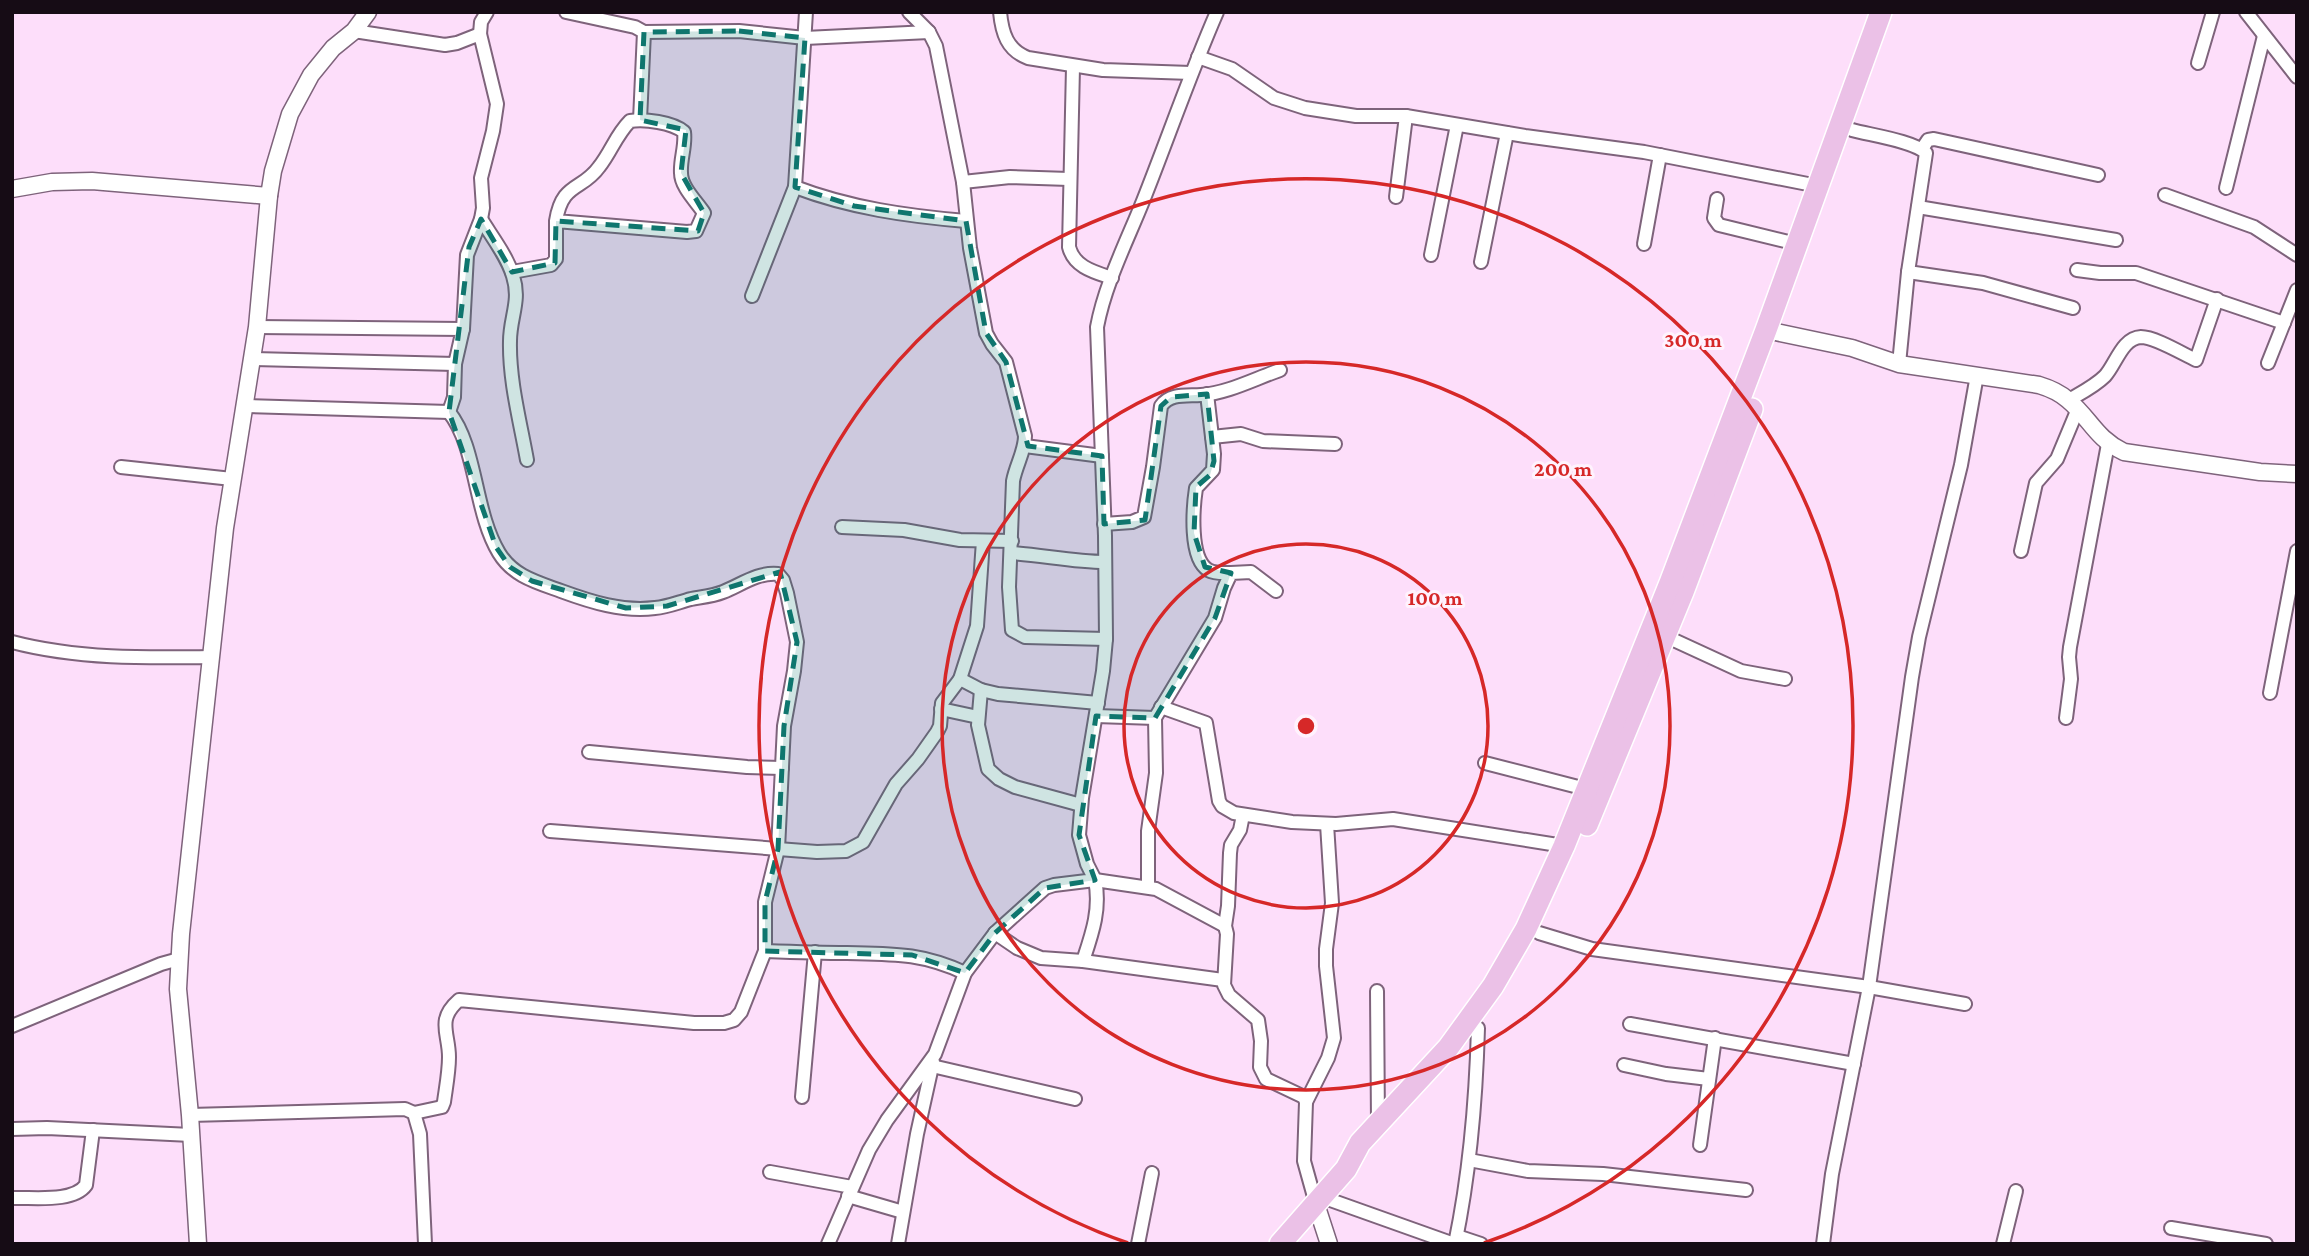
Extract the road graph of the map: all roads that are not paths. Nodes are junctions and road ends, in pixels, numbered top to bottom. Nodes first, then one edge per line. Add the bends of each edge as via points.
1 (368, 12) edge
2 (487, 12) edge
3 (806, 12) edge
4 (909, 12) edge
5 (1000, 12) edge
6 (1217, 12) edge
7 (1881, 12) edge
8 (1894, 12) edge
9 (2213, 12) edge
10 (2246, 12) edge
11 (572, 13) edge
12 (354, 31) junction
13 (644, 32) junction
14 (929, 32) junction
15 (480, 34) junction
16 (2264, 36) junction
17 (805, 38) junction
18 (1198, 57) junction
19 (2198, 63) dead end
20 (1073, 67) junction
21 (1191, 73) junction
22 (2297, 77) edge
23 (1406, 116) junction
24 (640, 120) junction
25 (1457, 125) junction
26 (1852, 130) junction
27 (1507, 133) junction
28 (1922, 149) junction
29 (1660, 155) junction
30 (2098, 175) dead end
31 (1069, 179) junction
32 (962, 182) junction
33 (1818, 186) junction
34 (795, 187) junction
35 (2226, 188) dead end
36 (12, 189) edge
37 (2165, 195) dead end
38 (269, 196) junction
39 (1396, 197) dead end
40 (1717, 199) dead end
41 (1918, 207) junction
42 (481, 219) junction
43 (556, 221) junction
44 (965, 221) junction
45 (2116, 240) dead end
46 (1644, 244) dead end
47 (1797, 244) junction
48 (1431, 255) dead end
49 (2297, 255) edge
50 (1481, 262) dead end
51 (2077, 270) dead end
52 (512, 272) junction
53 (1908, 272) junction
54 (1112, 278) junction
55 (2297, 290) edge
56 (752, 296) dead end
57 (2217, 299) junction
58 (2073, 308) dead end
59 (2284, 323) junction
60 (257, 327) junction
61 (463, 329) junction
62 (1773, 331) junction
63 (253, 359) junction
64 (2268, 363) dead end
65 (455, 364) junction
66 (1899, 364) junction
67 (1280, 370) dead end
68 (1977, 375) junction
69 (1207, 394) junction
70 (2073, 405) junction
71 (245, 406) junction
72 (449, 412) junction
73 (1212, 437) junction
74 (1335, 444) dead end
75 (2108, 444) junction
76 (1025, 446) junction
77 (1102, 456) junction
78 (527, 460) dead end
79 (121, 467) dead end
80 (2297, 474) edge
81 (232, 479) junction
82 (1104, 524) junction
83 (842, 527) dead end
84 (983, 541) junction
85 (1011, 547) junction
86 (2021, 551) dead end
87 (2297, 551) edge
88 (1105, 562) junction
89 (1231, 573) junction
90 (1276, 591) dead end
91 (1665, 636) junction
92 (1106, 639) junction
93 (12, 642) edge
94 (211, 657) junction
95 (960, 679) junction
96 (1785, 679) dead end
97 (981, 690) junction
98 (2270, 694) dead end
99 (941, 709) junction
100 (1097, 709) junction
101 (1158, 712) junction
102 (978, 718) junction
103 (2066, 718) dead end
104 (589, 752) dead end
105 (1485, 763) dead end
106 (782, 768) junction
107 (1586, 789) junction
108 (1081, 805) junction
109 (1243, 815) junction
110 (1327, 824) junction
111 (550, 831) dead end
112 (1564, 846) junction
113 (778, 849) junction
114 (1095, 880) junction
115 (1148, 887) junction
116 (1225, 926) junction
117 (995, 933) junction
118 (1539, 933) junction
119 (765, 951) junction
120 (815, 952) junction
121 (179, 959) junction
122 (1083, 961) junction
123 (965, 973) junction
124 (1223, 980) junction
125 (1869, 987) junction
126 (1377, 991) dead end
127 (1965, 1004) dead end
128 (1630, 1024) dead end
129 (12, 1026) edge
130 (1478, 1028) junction
131 (1715, 1038) junction
132 (933, 1060) junction
133 (1854, 1064) junction
134 (1624, 1065) dead end
135 (1709, 1079) junction
136 (802, 1097) dead end
137 (1075, 1099) dead end
138 (1306, 1102) junction
139 (414, 1113) junction
140 (190, 1115) junction
141 (1378, 1124) junction
142 (12, 1129) edge
143 (93, 1130) junction
144 (191, 1135) junction
145 (1700, 1145) dead end
146 (1469, 1160) junction
147 (1346, 1169) junction
148 (770, 1172) dead end
149 (1152, 1173) dead end
150 (1746, 1190) dead end
151 (2016, 1191) dead end
152 (850, 1192) junction
153 (12, 1198) edge
154 (1319, 1201) junction
155 (903, 1212) junction
156 (2171, 1228) dead end
157 (1455, 1241) edge
158 (198, 1244) edge
159 (425, 1244) edge
160 (828, 1244) edge
161 (898, 1244) edge
162 (1138, 1244) edge
163 (1280, 1244) edge
164 (1329, 1244) edge
165 (1481, 1244) edge
166 (1823, 1244) edge
167 (2003, 1244) edge
168 (2266, 1244) edge

1 - 12 street
2 - 15 street
3 - 17 street
4 - 14 street
5 - 20 street via 1003,35 1018,54
6 - 18 street
7 - 33 main road
8 - 26 main road
9 - 19 street
10 - 16 street
11 - 13 street
12 - 15 street via 445,45
12 - 38 street via 320,62 296,101 284,130
13 - 17 street via 739,31
13 - 24 street
14 - 17 street
14 - 32 street via 940,59
15 - 42 street via 497,104 481,178
16 - 22 street
16 - 35 street
17 - 34 street
18 - 21 street
18 - 23 street via 1232,69 1289,104 1343,115
20 - 21 street
20 - 31 street
21 - 54 street
23 - 25 street
23 - 39 street
24 - 43 street via 623,128 595,173 565,195
24 - 43 street via 684,132 682,180 704,213 696,231
25 - 27 street
25 - 48 street
26 - 28 street
26 - 62 main road
27 - 29 street
27 - 50 street
28 - 30 street via 1934,139
28 - 41 street via 1926,159
29 - 33 street
29 - 46 street
31 - 32 street
31 - 54 street via 1070,253 1087,269
32 - 44 street
33 - 47 main road
34 - 44 street via 854,206
34 - 56 street
36 - 38 street via 80,180
37 - 49 street via 2254,228
38 - 60 street
40 - 47 street via 1714,218 1719,225
41 - 45 street
41 - 53 street
42 - 52 street
42 - 61 street via 469,247
43 - 52 street via 556,259 551,265
44 - 76 street via 986,333 1006,362
47 - 62 main road
51 - 57 street via 2136,273
52 - 78 street via 516,306 509,338 511,368
53 - 58 street via 1983,283
53 - 66 street
54 - 77 street via 1097,327
55 - 59 street
57 - 59 street
57 - 70 street via 2196,360 2153,340 2136,338
59 - 64 street
60 - 61 street
60 - 63 street
61 - 65 street
62 - 66 street via 1852,348
62 - 91 main road
62 - 107 main road
63 - 65 street
63 - 71 street
65 - 72 street
66 - 68 street
67 - 69 street
68 - 70 street via 2039,385
68 - 125 street via 1961,465 1914,663
69 - 73 street
69 - 82 street via 1164,401 1144,517
70 - 75 street
70 - 86 street via 2057,459 2036,483
71 - 72 street
71 - 81 street
72 - 106 street via 464,443 496,547 510,568 526,578 599,604 640,609 716,595 759,575 778,574 787,593 797,642
73 - 74 street via 1241,434 1263,441
73 - 89 street via 1213,470 1196,488 1194,533 1205,567
75 - 80 street via 2124,452
75 - 103 street via 2070,647
76 - 77 street
76 - 85 street via 1013,481
77 - 82 street
79 - 81 street
81 - 94 street
82 - 88 street
83 - 84 street
84 - 85 street
84 - 95 street via 979,615
85 - 88 street via 1080,562
85 - 92 street via 1010,617 1018,635
87 - 98 street
88 - 92 street
89 - 90 street via 1251,572
89 - 101 street via 1215,618
91 - 96 street via 1741,671
91 - 118 main road
92 - 100 street
93 - 94 street via 94,656
94 - 121 street
95 - 97 street
95 - 99 street
97 - 100 street
97 - 102 street
99 - 102 street
99 - 113 street via 933,739 896,784 863,842 846,851
100 - 101 street
100 - 108 street
101 - 109 street via 1206,723 1219,801
101 - 115 street
102 - 108 street via 986,765 993,774 1015,787
104 - 106 street
105 - 107 street
106 - 113 street
107 - 112 main road
108 - 114 street via 1079,835
109 - 110 street
109 - 116 street via 1231,845
110 - 112 street via 1393,819
110 - 138 street via 1332,903 1326,966 1334,1038
111 - 113 street
112 - 141 main road via 1526,929 1482,1003 1448,1048
113 - 119 street via 765,902
114 - 115 street
114 - 117 street via 1045,888
114 - 122 street via 1097,913
115 - 116 street
116 - 124 street
117 - 122 street via 1029,955
117 - 123 street
118 - 125 street via 1592,949
118 - 130 main road
119 - 120 street
119 - 139 street via 741,1012 724,1023 459,1000 445,1023 449,1060 444,1102 437,1109
120 - 123 street via 912,955
120 - 136 street
121 - 129 street
121 - 140 street
122 - 124 street
123 - 132 street
124 - 138 street via 1229,995 1254,1015 1260,1026 1261,1067 1266,1079 1301,1094
125 - 127 street
125 - 133 street
126 - 141 street
128 - 131 street
130 - 146 street
130 - 147 main road via 1390,1133
131 - 133 street
131 - 135 street
132 - 137 street
132 - 152 street via 887,1120
132 - 155 street
133 - 166 street
134 - 135 street
135 - 145 street
138 - 154 street via 1304,1161
139 - 140 street via 405,1109
139 - 159 street via 420,1134
140 - 144 street
141 - 147 main road via 1360,1143
142 - 143 street
143 - 144 street
143 - 153 street via 86,1185 80,1192
144 - 158 street
146 - 150 street via 1528,1171 1603,1174
146 - 157 street
147 - 154 main road
148 - 152 street
149 - 162 street
151 - 167 street
152 - 155 street
152 - 160 street
154 - 157 street
154 - 163 main road
154 - 164 street
155 - 161 street
156 - 168 street
157 - 165 street

